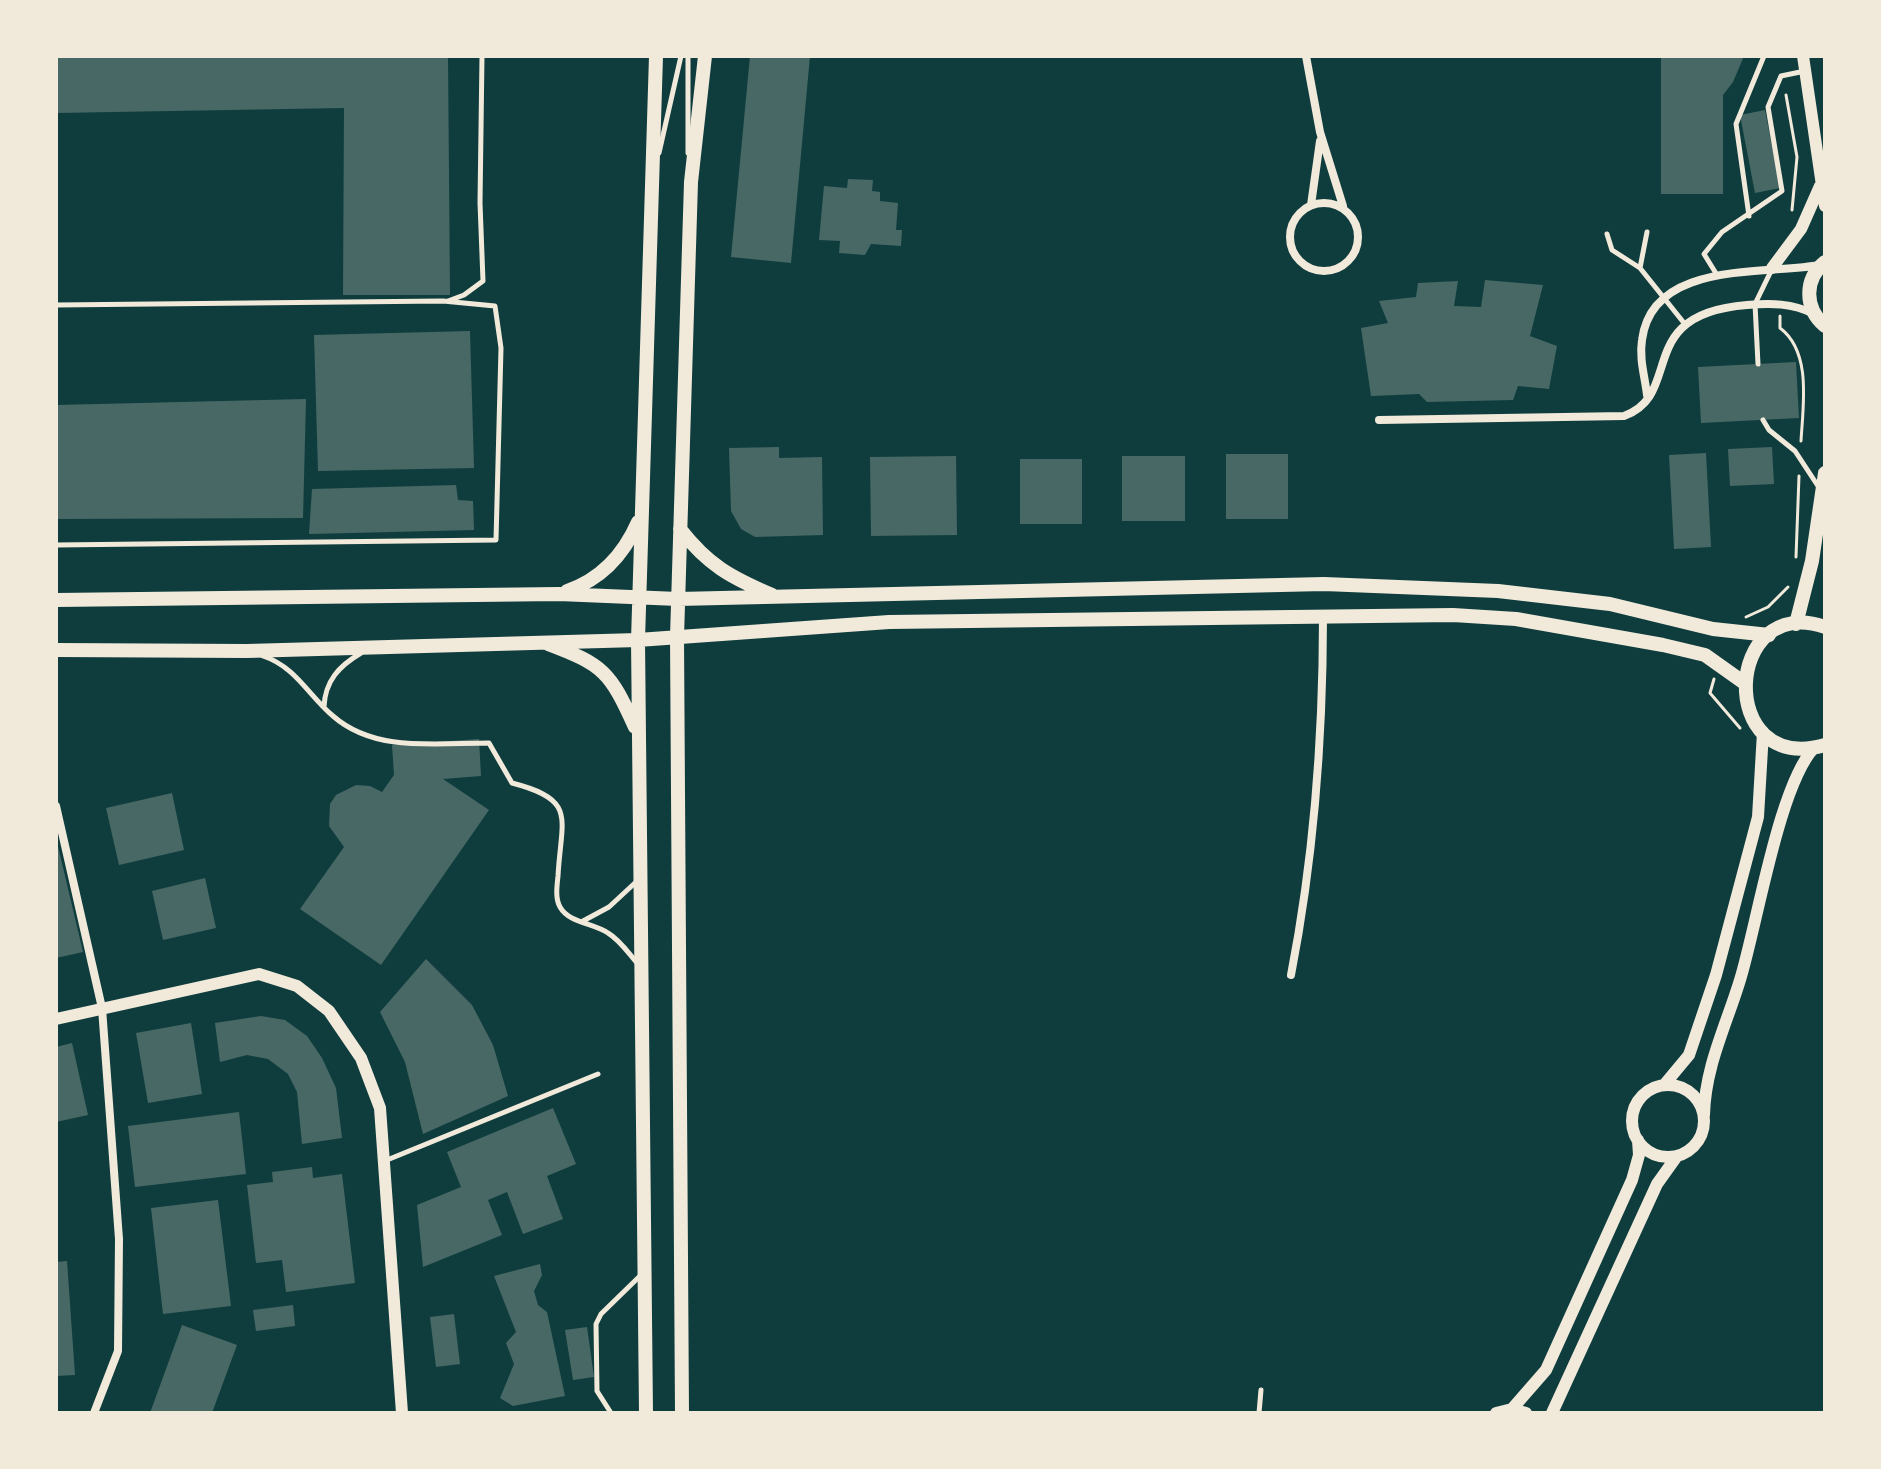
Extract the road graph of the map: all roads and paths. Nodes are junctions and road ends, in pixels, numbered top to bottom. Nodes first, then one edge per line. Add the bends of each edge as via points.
1 (482, 56) edge
2 (656, 56) edge
3 (681, 56) edge
4 (688, 56) edge
5 (705, 56) edge
6 (1306, 56) edge
7 (1764, 56) edge
8 (1803, 56) edge
9 (1806, 71) junction
10 (1781, 76) junction
11 (1320, 132) junction
12 (1822, 179) junction
13 (691, 182) junction
14 (653, 183) junction
15 (1311, 205) junction
16 (1825, 206) edge
17 (1343, 208) junction
18 (1749, 217) junction
19 (1647, 232) dead end
20 (1607, 234) dead end
21 (1795, 238) junction
22 (1823, 263) edge
23 (1640, 268) junction
24 (1772, 268) junction
25 (1717, 275) junction
26 (1665, 299) junction
27 (443, 301) junction
28 (1755, 304) junction
29 (1780, 304) junction
30 (56, 305) edge
31 (1684, 323) junction
32 (1822, 324) edge
33 (1758, 364) dead end
34 (1648, 396) junction
35 (1379, 420) dead end
36 (1763, 420) dead end
37 (1801, 458) junction
38 (1825, 473) edge
39 (1823, 494) junction
40 (640, 518) junction
41 (680, 529) junction
42 (56, 545) edge
43 (1793, 568) dead end
44 (1790, 579) dead end
45 (559, 594) junction
46 (775, 597) junction
47 (640, 598) junction
48 (678, 599) junction
49 (56, 600) edge
50 (1323, 617) junction
51 (1796, 624) junction
52 (1825, 627) edge
53 (1730, 631) junction
54 (1769, 635) junction
55 (677, 637) junction
56 (638, 640) junction
57 (540, 641) junction
58 (370, 648) junction
59 (56, 650) edge
60 (247, 651) junction
61 (1743, 682) junction
62 (324, 708) junction
63 (1763, 732) junction
64 (638, 733) junction
65 (1820, 746) edge
66 (56, 806) edge
67 (640, 879) junction
68 (582, 921) junction
69 (642, 969) junction
70 (1291, 975) dead end
71 (102, 1008) junction
72 (56, 1019) edge
73 (598, 1074) dead end
74 (1664, 1085) junction
75 (1704, 1115) junction
76 (1638, 1140) junction
77 (1677, 1156) junction
78 (387, 1160) junction
79 (646, 1270) junction
80 (1261, 1390) dead end
81 (1512, 1409) junction
82 (94, 1413) edge
83 (402, 1413) edge
84 (611, 1413) edge
85 (646, 1413) edge
86 (682, 1413) edge
87 (1259, 1413) edge
88 (1496, 1413) edge
89 (1526, 1413) edge
90 (1552, 1413) edge

1 - 27 lane via 483,281 464,295
2 - 14 main road
3 - 14 lane
4 - 13 lane
5 - 13 main road
6 - 11 street
7 - 18 lane via 1736,124
8 - 9 street
9 - 10 lane
9 - 12 street
10 - 18 lane via 1768,107 1782,191
10 - 21 path via 1797,157 1796,200 1786,230
11 - 15 street
11 - 17 street
12 - 16 street
12 - 21 street via 1812,211
13 - 41 main road
14 - 40 main road
15 - 17 street
15 - 17 street via 1293,223 1290,241 1303,264 1319,271 1339,268 1354,255 1359,231
18 - 25 lane via 1722,232 1704,254
19 - 23 lane
20 - 23 lane via 1612,250
21 - 24 street
22 - 24 street
22 - 32 main road via 1809,288
23 - 26 lane
24 - 25 street
24 - 28 lane
25 - 26 street
26 - 31 lane
26 - 34 street via 1649,318 1641,342
27 - 30 lane
27 - 42 lane via 495,306 501,348 496,540
28 - 29 street
28 - 31 street via 1712,310
28 - 33 lane
29 - 32 street
29 - 37 path via 1780,328 1801,355
31 - 34 street via 1675,332
34 - 35 street via 1624,416
36 - 37 lane
37 - 39 lane
37 - 43 path
38 - 39 main road
39 - 51 main road
40 - 45 main road via 609,566 580,587
40 - 47 main road
41 - 46 main road via 725,574
41 - 48 main road
44 - 53 path via 1788,590 1768,607 1733,620
45 - 47 main road
45 - 49 main road
46 - 48 main road
46 - 53 main road via 1324,584 1512,592 1610,604
47 - 48 main road
47 - 56 main road
48 - 55 main road
50 - 55 main road via 889,622
50 - 61 main road via 1453,615 1590,630 1705,655
50 - 70 street via 1313,832
51 - 52 main road
51 - 54 main road
53 - 54 main road
54 - 61 main road via 1756,648
55 - 56 main road
55 - 86 main road
56 - 57 main road
56 - 64 main road
57 - 58 main road
57 - 64 main road via 601,668
58 - 60 main road
58 - 62 lane via 339,667 328,682
59 - 60 main road
60 - 62 lane via 281,663
61 - 63 main road via 1751,717
62 - 68 lane via 345,724 390,743 489,743 512,783 544,792 558,803 558,902 567,915
63 - 65 main road via 1778,742
63 - 74 street via 1758,817 1716,975 1689,1055
64 - 67 main road
65 - 75 street via 1803,760 1783,818 1741,977 1705,1085
66 - 71 street
67 - 68 lane via 609,907
67 - 69 main road
68 - 69 lane via 616,938
69 - 79 main road
71 - 72 street
71 - 78 street via 259,974 297,986 329,1011 361,1058 380,1108
71 - 82 street via 119,1239 118,1351
73 - 78 lane
74 - 75 street via 1695,1095
74 - 76 street via 1646,1092 1635,1105 1632,1120
75 - 77 street via 1695,1145
76 - 77 street via 1659,1156
76 - 81 street via 1632,1180 1546,1370
77 - 90 street via 1657,1184
78 - 83 street
79 - 84 lane via 596,1324 597,1391
79 - 85 main road
80 - 87 lane
81 - 88 street
81 - 89 street

